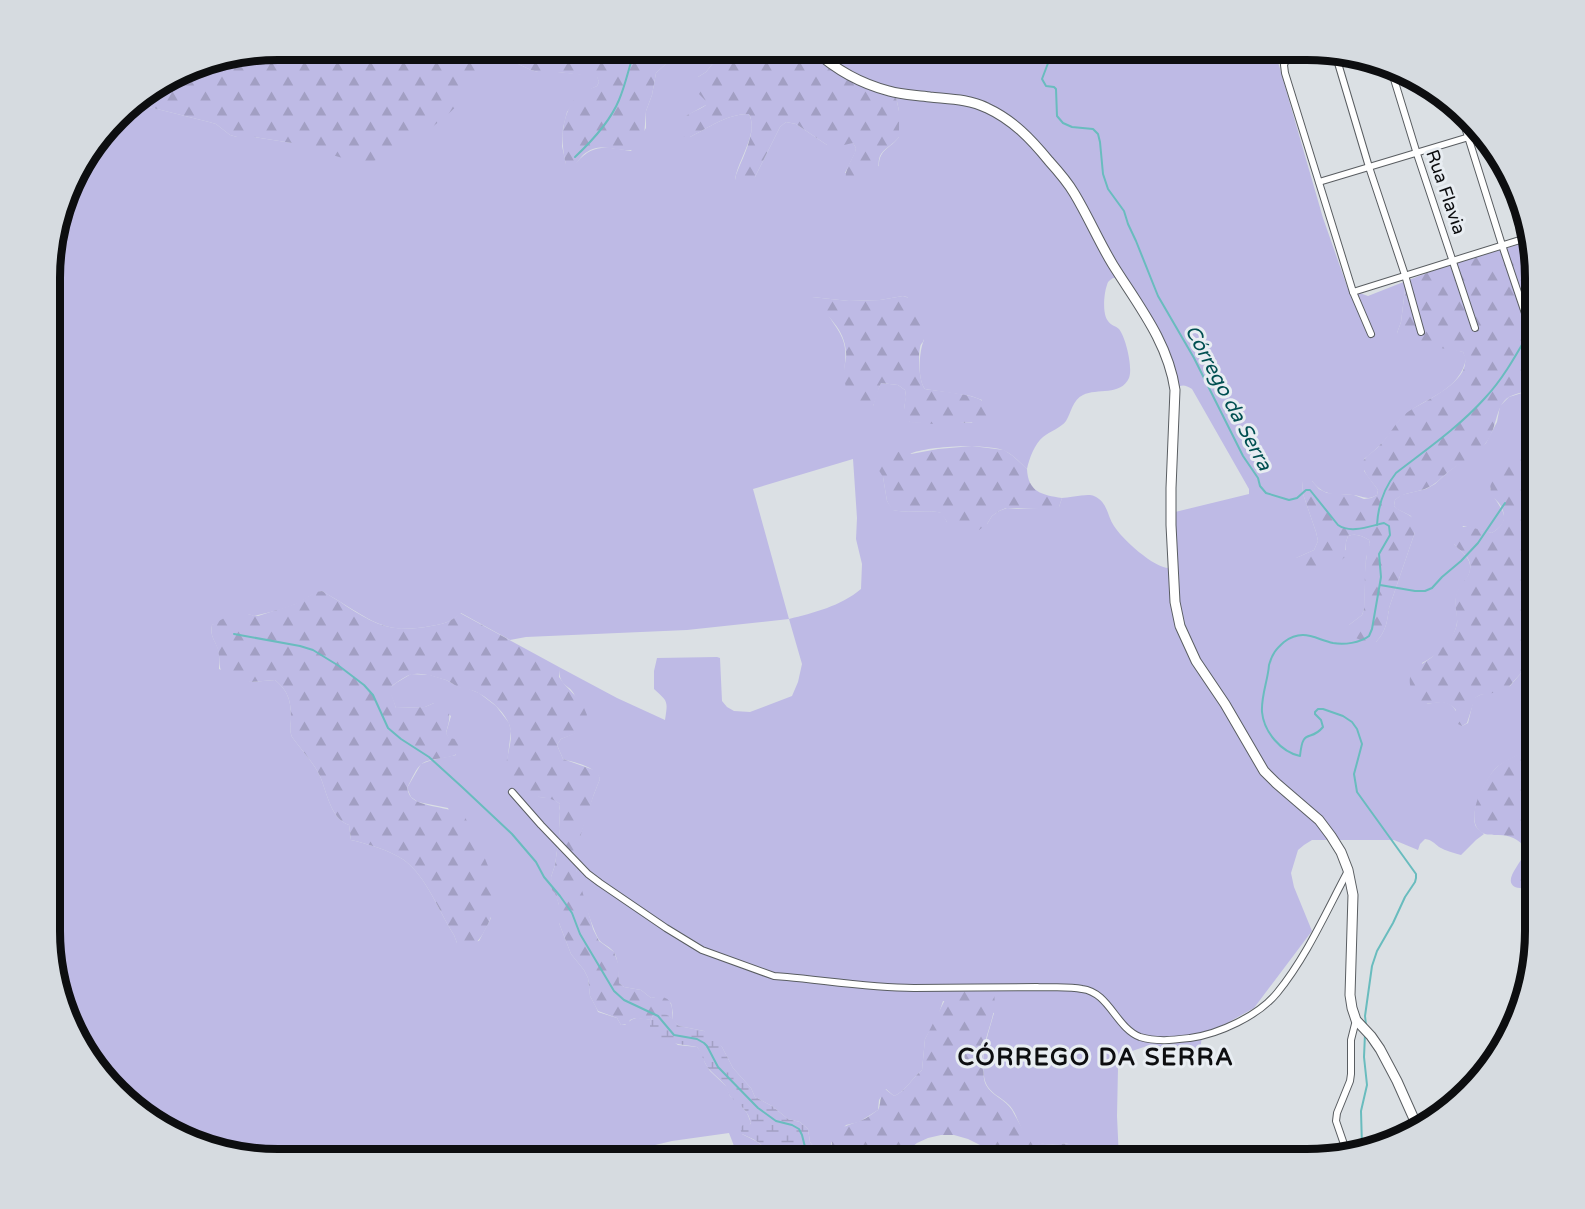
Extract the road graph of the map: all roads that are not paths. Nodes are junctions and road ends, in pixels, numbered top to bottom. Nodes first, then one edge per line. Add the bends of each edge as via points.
1 (825, 60) edge
2 (1286, 60) edge
3 (1338, 62) edge
4 (1394, 78) edge
5 (1465, 128) edge
6 (1472, 136) edge
7 (1468, 137) junction
8 (1417, 154) junction
9 (1369, 167) junction
10 (1319, 182) junction
11 (1522, 239) edge
12 (1502, 245) junction
13 (1453, 260) junction
14 (1405, 275) junction
15 (1353, 292) junction
16 (1525, 313) edge
17 (1475, 328) dead end
18 (1421, 332) dead end
19 (1371, 334) dead end
20 (512, 792) dead end
21 (1348, 870) junction
22 (1359, 1023) junction
23 (1415, 1121) edge
24 (1345, 1146) edge

1 - 21 street via 877,87 903,94 970,101 987,108 1029,138 1066,181 1151,324 1173,377 1173,569 1175,602 1186,641 1264,771 1319,820
2 - 10 street via 1285,73
3 - 9 street
4 - 8 street, Rua Flavia
5 - 7 street
6 - 7 street
7 - 8 street
7 - 12 street
8 - 9 street
8 - 13 street, Rua Flavia
9 - 10 street
9 - 14 street
10 - 15 street
11 - 12 street
12 - 13 street
12 - 16 street
13 - 14 street
13 - 17 street, Rua Flavia
14 - 15 street
14 - 18 street
15 - 19 street
20 - 21 street via 588,874 702,950 787,978 912,988 1085,989 1098,996 1133,1034 1154,1040 1206,1036 1228,1028 1262,1007 1293,971
21 - 22 street via 1353,895 1350,995
22 - 23 street via 1389,1064
22 - 24 street via 1351,1040 1350,1081 1336,1121

